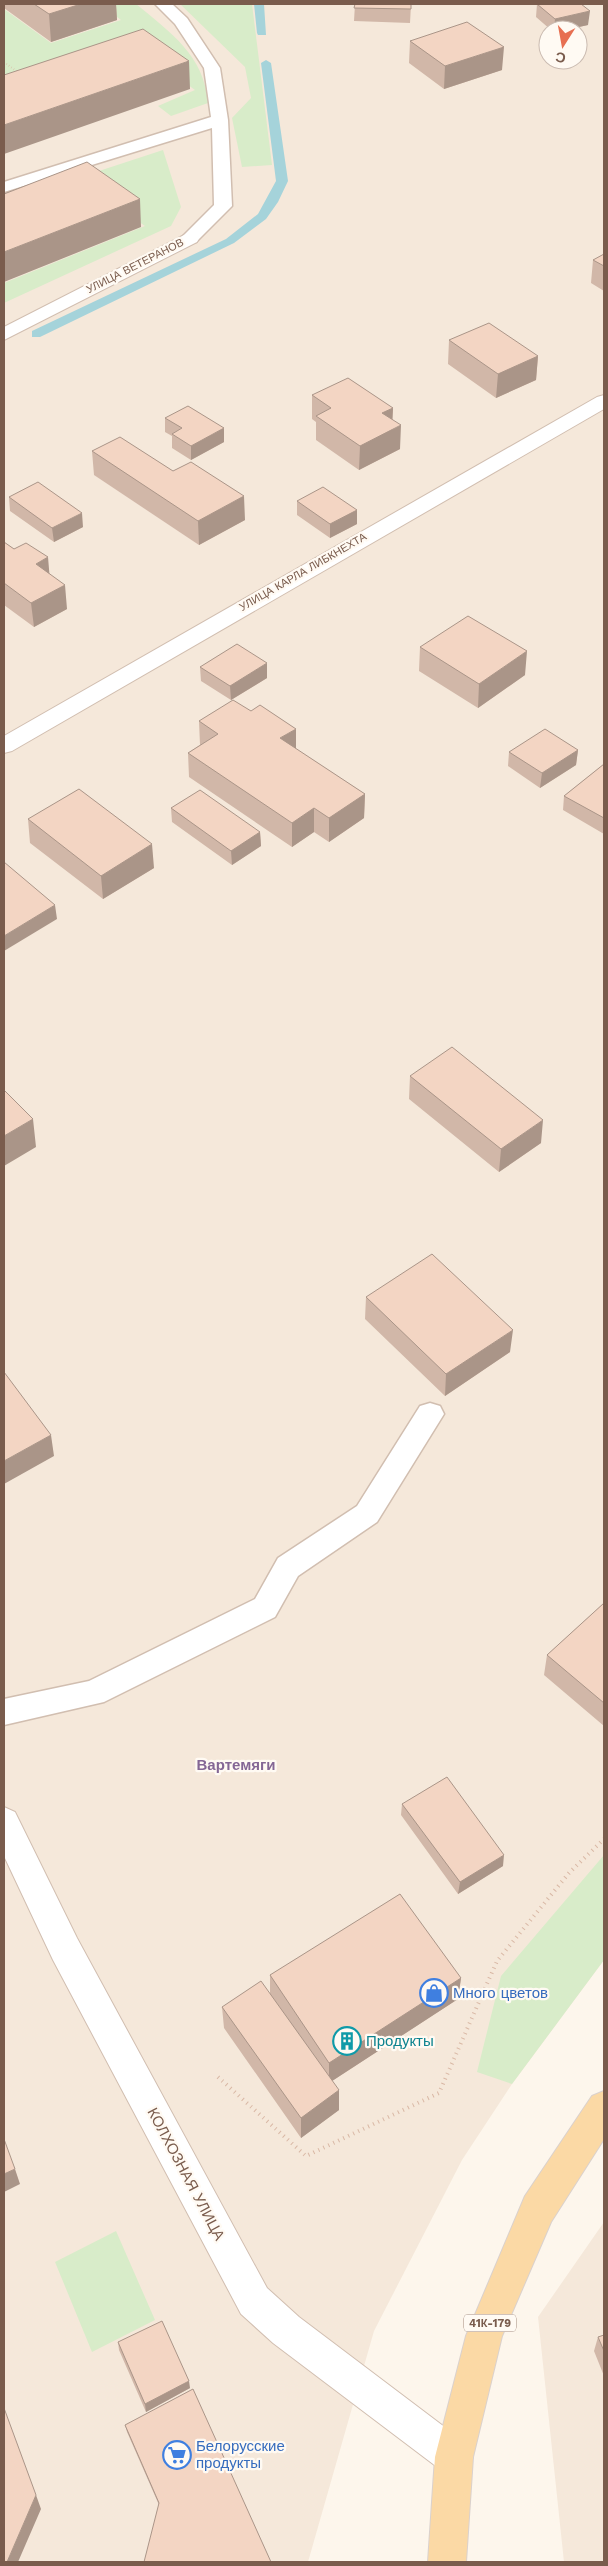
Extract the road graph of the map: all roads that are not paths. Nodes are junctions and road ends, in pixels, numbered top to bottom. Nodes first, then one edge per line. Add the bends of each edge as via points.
1 (162, 4) edge
2 (220, 120) junction
3 (4, 187) edge
4 (190, 238) joint
5 (4, 334) edge
6 (604, 401) edge
7 (4, 746) edge
8 (430, 1414) dead end
9 (4, 1712) edge
10 (4, 1822) edge
11 (604, 2108) edge
12 (454, 2457) junction
13 (447, 2562) edge

1 - 2 lane, УЛИЦА ВЕТЕРАНОВ via 181,21 212,68
2 - 3 lane
2 - 4 lane, УЛИЦА ВЕТЕРАНОВ via 223,206
4 - 5 street, УЛИЦА ВЕТЕРАНОВ
6 - 7 street, УЛИЦА КАРЛА ЛИБКНЕХТА
8 - 9 lane via 367,1514 288,1567 265,1608 94,1693
10 - 12 street, КОЛХОЗНАЯ УЛИЦА via 64,1949 254,2301 286,2330
11 - 12 main road, 41К-179 via 538,2209 484,2336
12 - 13 main road, 41К-179

